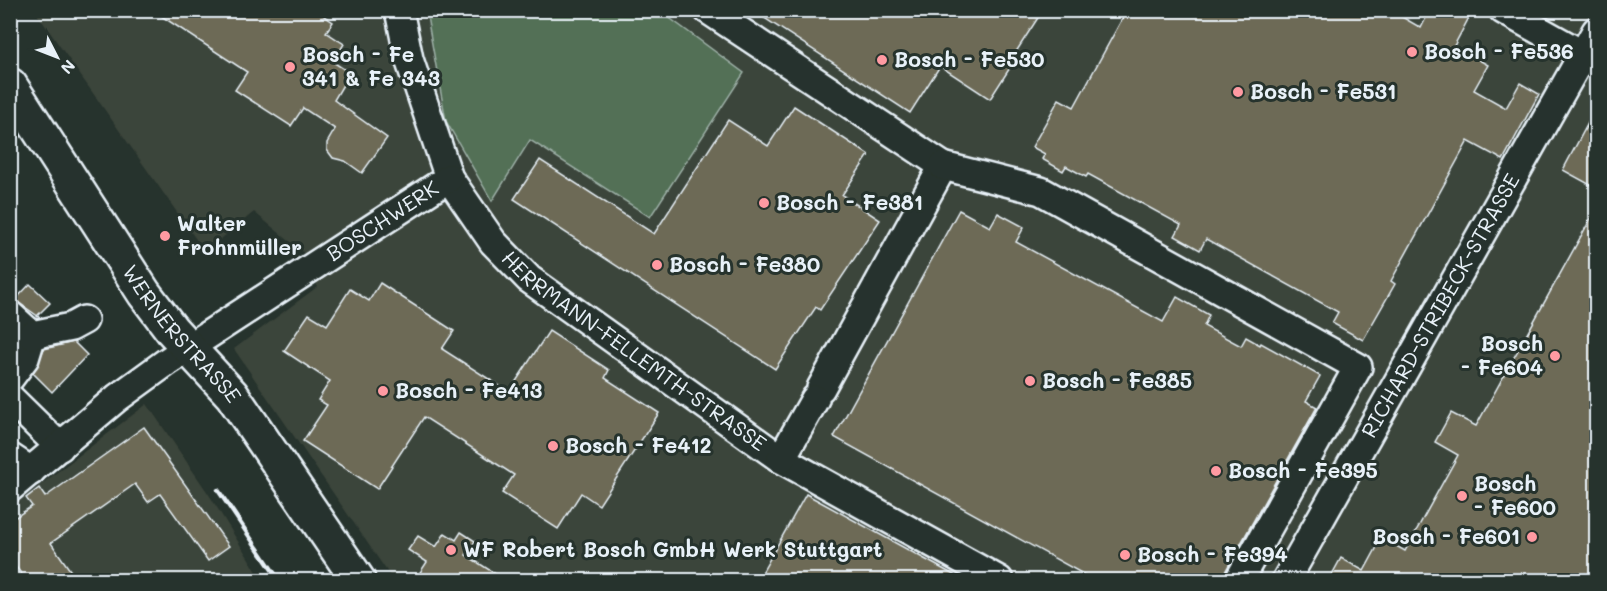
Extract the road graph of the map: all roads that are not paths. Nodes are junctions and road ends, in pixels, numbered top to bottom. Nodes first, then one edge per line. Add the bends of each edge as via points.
1 (399, 10) edge
2 (708, 10) edge
3 (1503, 10) edge
4 (1596, 31) edge
5 (1590, 58) edge
6 (10, 85) edge
7 (943, 166) junction
8 (449, 178) junction
9 (10, 315) edge
10 (84, 320) dead end
11 (32, 334) junction
12 (188, 348) junction
13 (10, 378) edge
14 (10, 398) edge
15 (60, 447) junction
16 (781, 459) junction
17 (17, 472) edge
18 (358, 580) edge
19 (999, 580) edge
20 (1239, 580) edge
21 (1286, 580) edge

1 - 8 street, HERRMANN-FELLEMTH-STRASSE via 409,59
2 - 7 street
3 - 5 street
4 - 5 street, RICHARD-STRIBECK-STRASSE
5 - 21 street, RICHARD-STRIBECK-STRASSE
6 - 12 main road, WERNERSTRASSE via 124,264
7 - 16 street
7 - 20 street via 1041,191 1358,367
8 - 12 street, BOSCHWERK
8 - 16 street, HERRMANN-FELLEMTH-STRASSE via 493,242 529,279
9 - 11 street
10 - 11 street via 71,327
11 - 13 street via 25,358
12 - 15 street, BOSCHWERK via 117,398
12 - 18 main road, WERNERSTRASSE via 232,395
14 - 15 street
15 - 17 street, BOSCHWERK
16 - 19 street, HERRMANN-FELLEMTH-STRASSE

